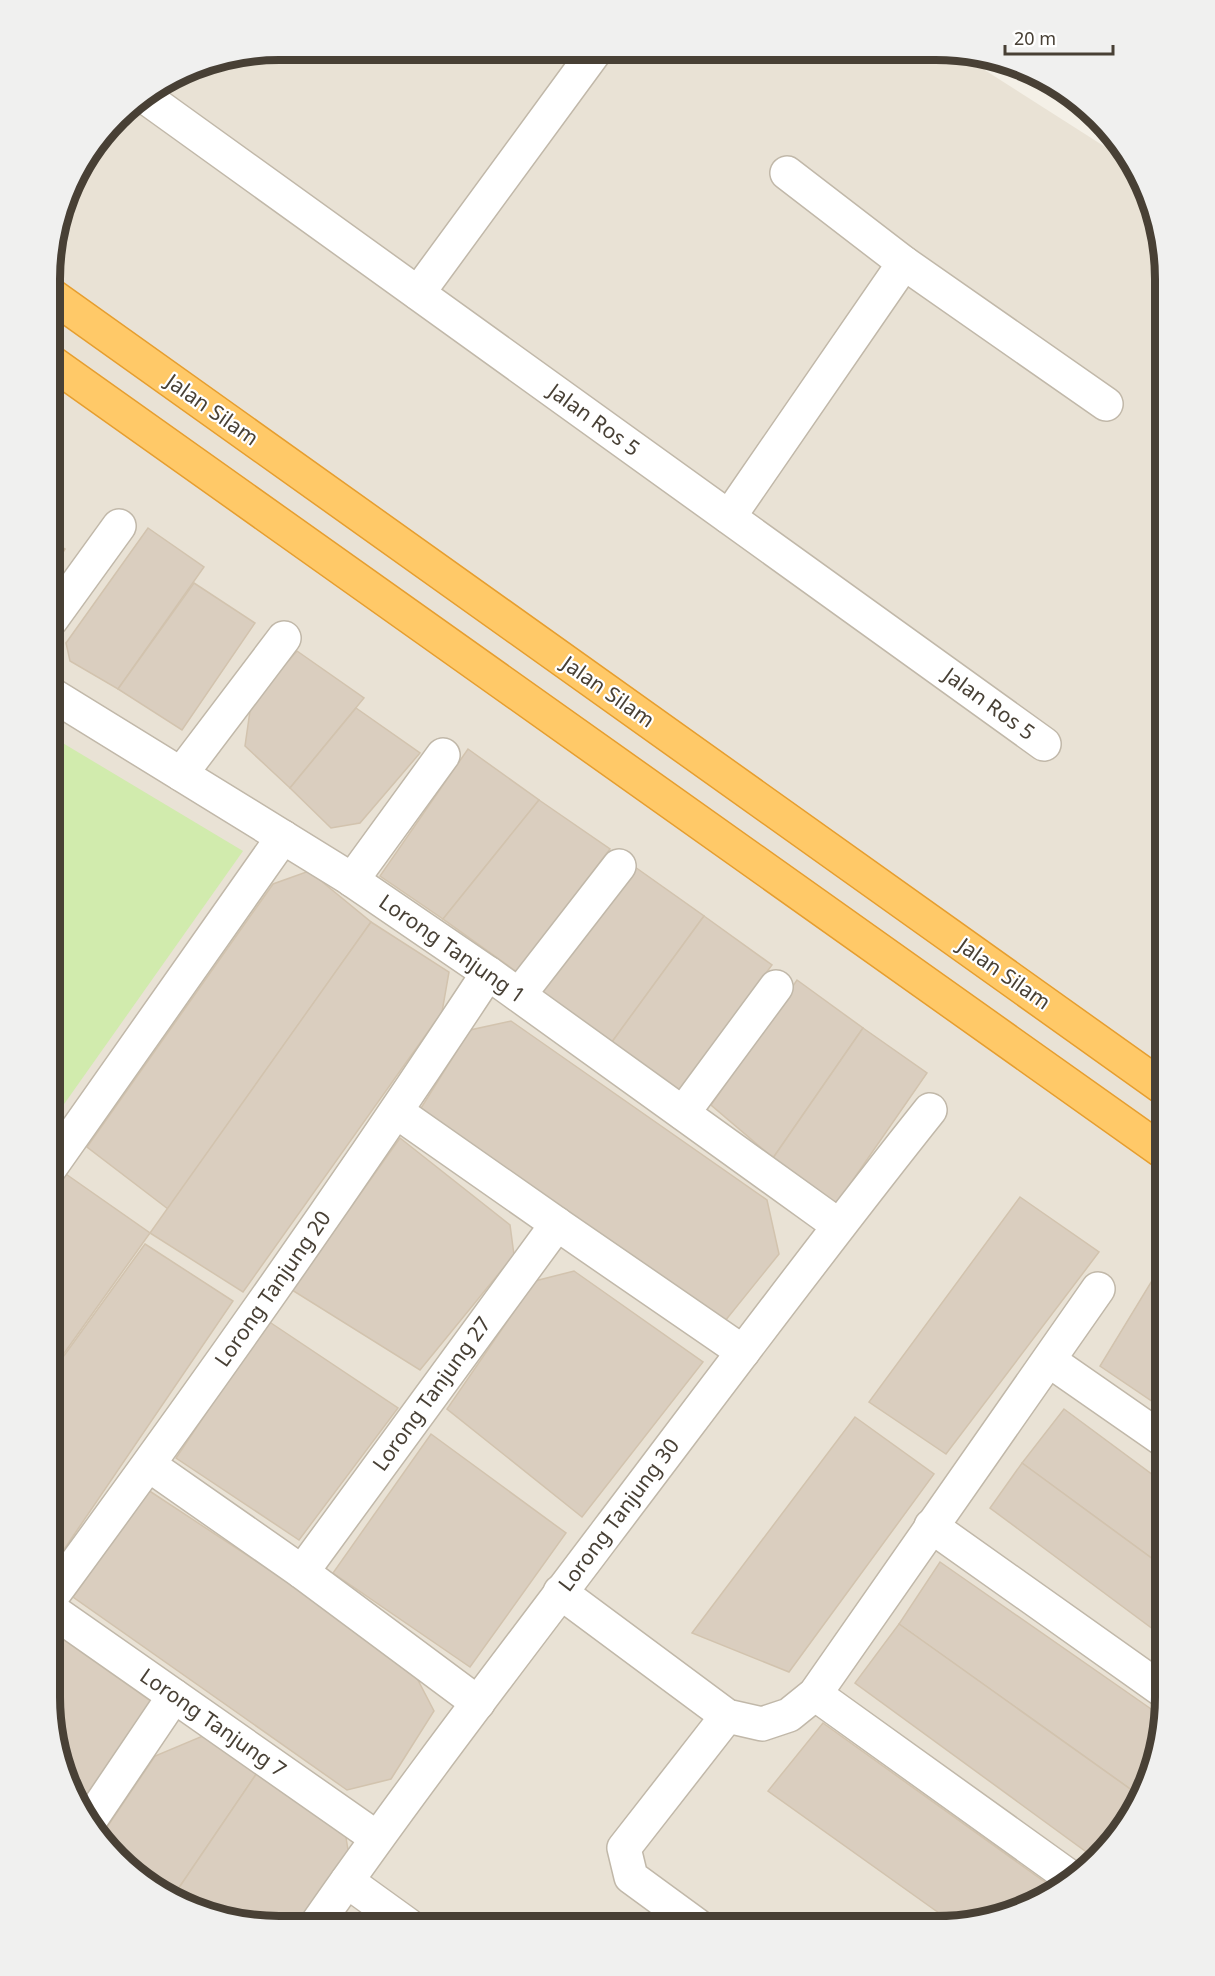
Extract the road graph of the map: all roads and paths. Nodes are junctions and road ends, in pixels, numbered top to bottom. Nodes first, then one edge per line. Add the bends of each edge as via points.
1 (589, 60) edge
2 (151, 101) edge
3 (787, 173) dead end
4 (904, 263) junction
5 (418, 293) junction
6 (60, 302) edge
7 (60, 368) edge
8 (1106, 404) dead end
9 (729, 517) junction
10 (119, 526) dead end
11 (60, 608) edge
12 (284, 638) dead end
13 (60, 700) edge
14 (1044, 744) dead end
15 (443, 755) dead end
16 (181, 774) junction
17 (283, 837) junction
18 (619, 866) dead end
19 (352, 880) junction
20 (488, 973) junction
21 (776, 987) dead end
22 (519, 995) junction
23 (1155, 1082) edge
24 (930, 1110) dead end
25 (397, 1112) junction
26 (683, 1113) junction
27 (1155, 1146) edge
28 (60, 1154) edge
29 (557, 1224) junction
30 (838, 1225) junction
31 (1098, 1289) dead end
32 (743, 1352) junction
33 (1050, 1361) junction
34 (1155, 1434) edge
35 (149, 1465) junction
36 (931, 1526) junction
37 (302, 1572) junction
38 (60, 1585) edge
39 (560, 1592) junction
40 (60, 1616) edge
41 (1155, 1685) edge
42 (815, 1694) junction
43 (174, 1696) junction
44 (478, 1703) junction
45 (727, 1716) junction
46 (94, 1814) edge
47 (377, 1838) junction
48 (1065, 1874) edge
49 (347, 1881) junction
50 (322, 1916) edge
51 (396, 1916) edge
52 (684, 1916) edge

1 - 5 street
2 - 5 street, Jalan Ros 5
3 - 4 street
4 - 8 street
4 - 9 street
5 - 9 street, Jalan Ros 5
6 - 23 highway, Jalan Silam
7 - 27 highway
9 - 14 street, Jalan Ros 5
10 - 11 street
12 - 16 street
13 - 16 street, Lorong Tanjung 1
15 - 19 street
16 - 17 street, Lorong Tanjung 1
17 - 19 street, Lorong Tanjung 1
17 - 28 street
18 - 22 street
19 - 20 street, Lorong Tanjung 1
20 - 22 street, Lorong Tanjung 1
20 - 25 street, Lorong Tanjung 20
21 - 26 street
22 - 26 street, Lorong Tanjung 1
24 - 30 street, Lorong Tanjung 30
25 - 29 street
25 - 35 street, Lorong Tanjung 20
26 - 30 street, Lorong Tanjung 1
29 - 32 street
29 - 37 street, Lorong Tanjung 27
30 - 32 street, Lorong Tanjung 30
31 - 33 street
32 - 39 street, Lorong Tanjung 30
33 - 34 street
33 - 36 street
35 - 37 street
35 - 38 street, Lorong Tanjung 20
36 - 41 street
36 - 42 street
37 - 44 street
39 - 44 street, Lorong Tanjung 30
39 - 45 street
40 - 43 street, Lorong Tanjung 7
42 - 45 street via 789,1715 762,1724
42 - 48 street
43 - 46 street
43 - 47 street, Lorong Tanjung 7
44 - 47 street, Lorong Tanjung 30
45 - 52 street via 624,1848 631,1878
47 - 49 street, Lorong Tanjung 30
49 - 50 street, Lorong Tanjung 30
49 - 51 street

